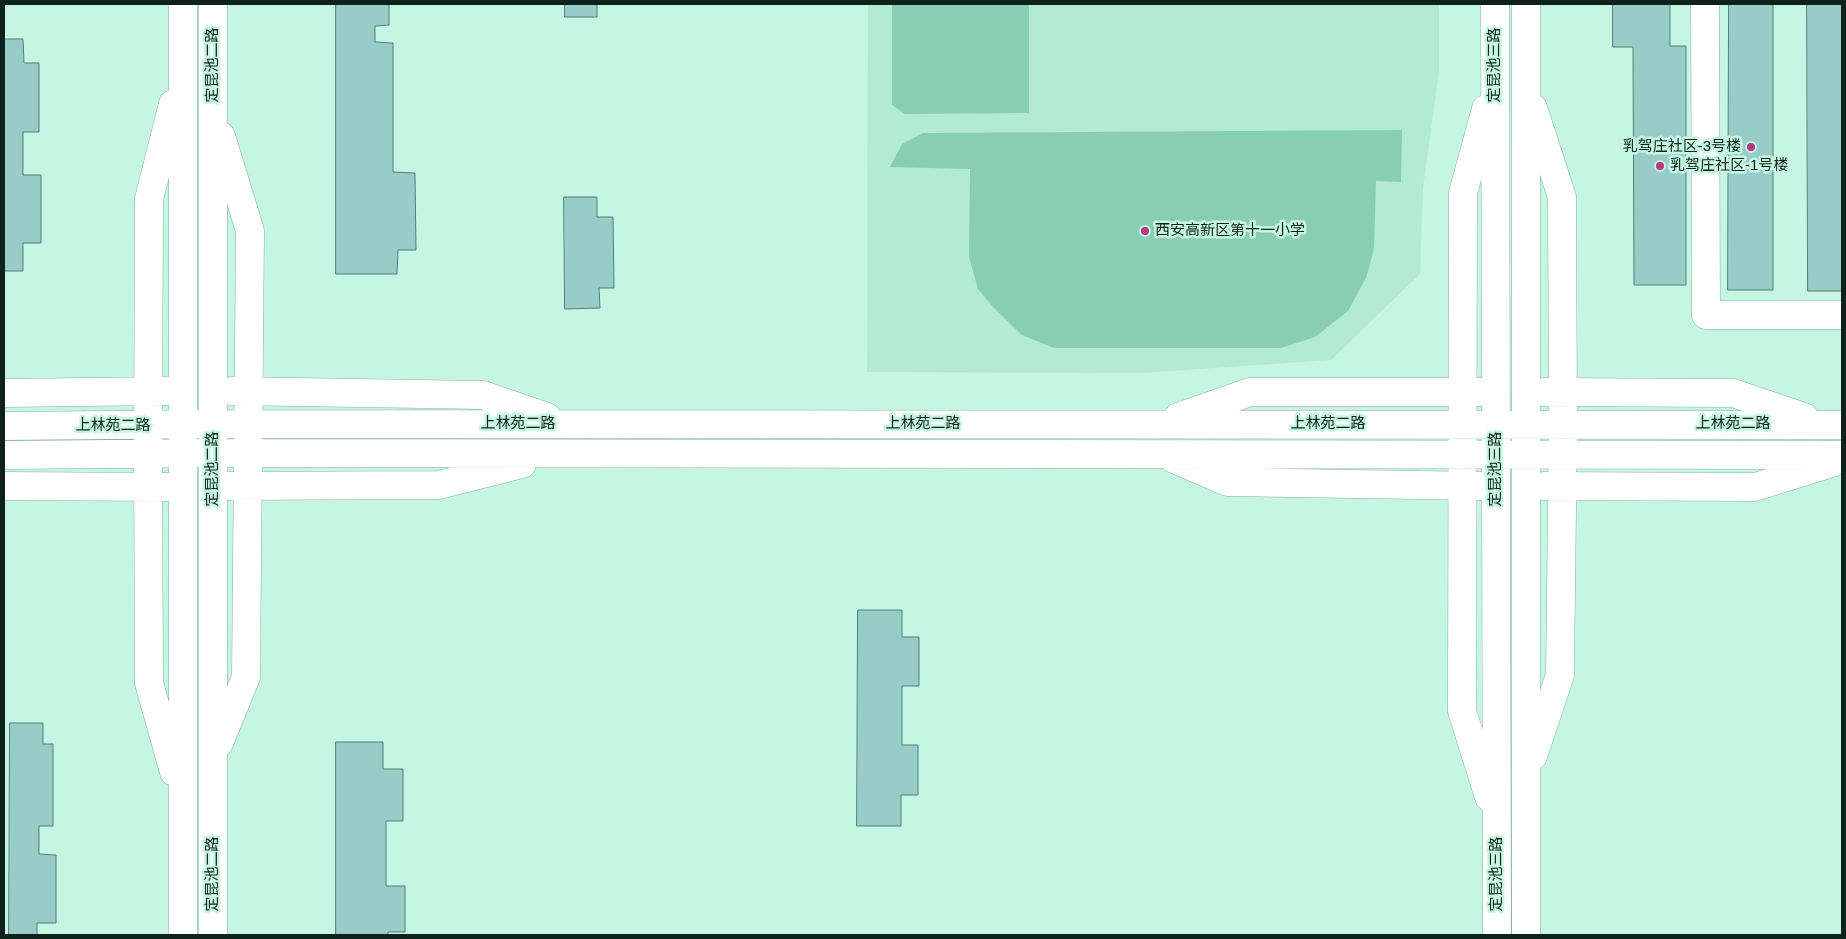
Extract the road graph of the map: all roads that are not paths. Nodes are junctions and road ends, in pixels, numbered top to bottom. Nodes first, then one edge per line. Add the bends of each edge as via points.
1 (183, 4) edge
2 (213, 4) edge
3 (1495, 4) edge
4 (1526, 4) edge
5 (1704, 4) edge
6 (183, 64) junction
7 (1495, 74) junction
8 (1526, 86) junction
9 (213, 108) junction
10 (1842, 315) edge
11 (250, 390) junction
12 (149, 391) junction
13 (213, 391) junction
14 (4, 392) edge
15 (183, 392) junction
16 (1463, 392) junction
17 (1496, 392) junction
18 (1526, 392) junction
19 (1563, 392) junction
20 (213, 424) junction
21 (249, 424) junction
22 (568, 424) junction
23 (1156, 424) junction
24 (1463, 424) junction
25 (1496, 424) junction
26 (1526, 424) junction
27 (1563, 424) junction
28 (1835, 425) edge
29 (4, 426) edge
30 (148, 426) junction
31 (183, 426) junction
32 (213, 453) junction
33 (249, 453) junction
34 (183, 454) junction
35 (561, 454) junction
36 (4, 455) edge
37 (148, 455) junction
38 (1163, 455) junction
39 (1463, 455) junction
40 (1497, 455) junction
41 (1526, 455) junction
42 (1562, 455) junction
43 (1842, 455) edge
44 (1842, 460) edge
45 (1462, 485) junction
46 (4, 486) edge
47 (148, 486) junction
48 (183, 486) junction
49 (213, 486) junction
50 (248, 486) junction
51 (1497, 486) junction
52 (1526, 486) junction
53 (1562, 486) junction
54 (213, 756) junction
55 (1526, 776) junction
56 (183, 804) junction
57 (1497, 822) junction
58 (184, 935) edge
59 (213, 935) edge
60 (1497, 935) edge
61 (1526, 935) edge

1 - 6 street, 定昆池二路
2 - 9 street, 定昆池二路
3 - 7 street, 定昆池三路
4 - 8 street, 定昆池三路
5 - 10 street via 1706,316
6 - 12 street via 149,199
6 - 15 street, 定昆池二路
7 - 16 street via 1463,193
7 - 17 street, 定昆池三路
8 - 18 street, 定昆池三路
8 - 19 street via 1562,197
9 - 11 street via 250,230
9 - 13 street, 定昆池二路
11 - 13 street
11 - 21 street
11 - 22 street via 483,395
12 - 14 street
12 - 15 street
12 - 30 street
13 - 15 street
13 - 20 street, 定昆池二路
15 - 31 street, 定昆池二路
16 - 17 street
16 - 23 street via 1250,392
16 - 24 street
17 - 18 street
17 - 25 street, 定昆池三路
18 - 19 street
18 - 26 street, 定昆池三路
19 - 27 street
19 - 28 street via 1733,393
20 - 21 street, 上林苑二路
20 - 31 street, 上林苑二路
20 - 32 street, 定昆池二路
21 - 22 street, 上林苑二路
21 - 33 street
22 - 23 street, 上林苑二路
23 - 24 street, 上林苑二路
24 - 25 street, 上林苑二路
24 - 39 street
25 - 26 street, 上林苑二路
25 - 40 street, 定昆池三路
26 - 27 street, 上林苑二路
26 - 41 street, 定昆池三路
27 - 28 street, 上林苑二路
27 - 42 street
29 - 30 street, 上林苑二路
30 - 31 street, 上林苑二路
30 - 37 street
31 - 34 street, 定昆池二路
32 - 33 street, 上林苑二路
32 - 34 street, 上林苑二路
32 - 49 street, 定昆池二路
33 - 35 street, 上林苑二路
33 - 50 street
34 - 37 street, 上林苑二路
34 - 48 street, 定昆池二路
35 - 38 street, 上林苑二路
35 - 50 street via 439,485
36 - 37 street, 上林苑二路
37 - 47 street
38 - 39 street, 上林苑二路
38 - 45 street via 1227,482
39 - 40 street, 上林苑二路
39 - 45 street
40 - 41 street, 上林苑二路
40 - 51 street, 定昆池三路
41 - 42 street, 上林苑二路
41 - 52 street, 定昆池三路
42 - 43 street, 上林苑二路
42 - 53 street
44 - 53 street via 1755,486
45 - 51 street
45 - 57 street via 1462,711
46 - 47 street
47 - 48 street
47 - 56 street via 149,683
48 - 49 street
48 - 56 street, 定昆池二路
49 - 50 street
49 - 54 street, 定昆池二路
50 - 54 street via 246,677
51 - 52 street
51 - 57 street, 定昆池三路
52 - 53 street
52 - 55 street, 定昆池三路
53 - 55 street via 1560,675
54 - 59 street, 定昆池二路
55 - 61 street, 定昆池三路
56 - 58 street, 定昆池二路
57 - 60 street, 定昆池三路

